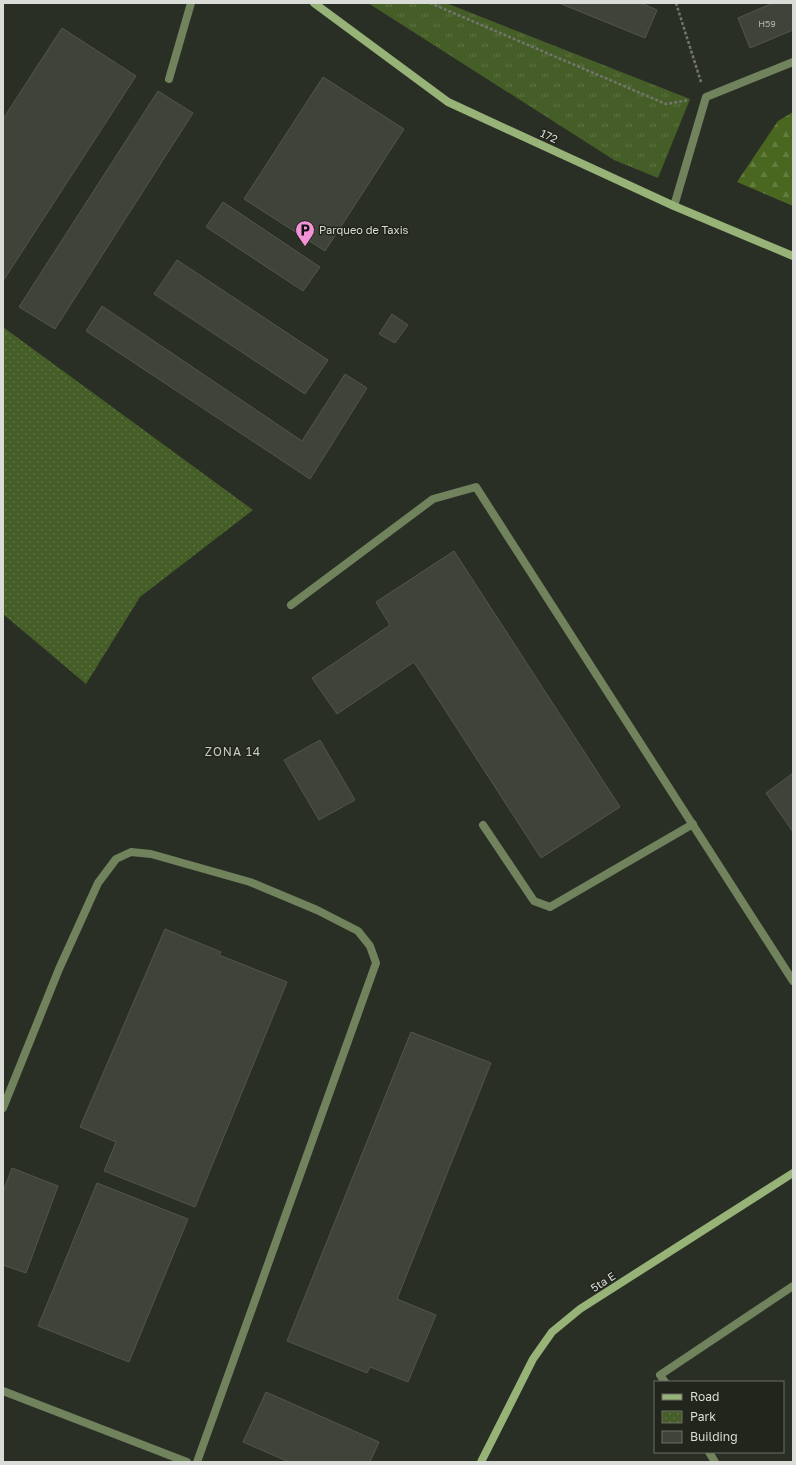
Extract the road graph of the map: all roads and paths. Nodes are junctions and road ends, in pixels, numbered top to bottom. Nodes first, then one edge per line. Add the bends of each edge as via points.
1 (191, 3) edge
2 (314, 3) edge
3 (430, 3) edge
4 (676, 3) edge
5 (793, 62) edge
6 (170, 79) dead end
7 (706, 97) junction
8 (674, 206) junction
9 (793, 256) edge
10 (291, 604) dead end
11 (693, 824) junction
12 (483, 825) dead end
13 (793, 981) edge
14 (3, 1108) edge
15 (793, 1173) edge
16 (793, 1286) edge
17 (664, 1381) edge
18 (3, 1391) edge
19 (710, 1453) edge
20 (187, 1462) edge
21 (197, 1462) edge
22 (480, 1462) edge
23 (715, 1462) edge

1 - 6 lane
2 - 8 street, 172 via 448,102
3 - 7 path via 666,104
4 - 7 path
5 - 7 lane
7 - 8 lane
8 - 9 street, 172
10 - 11 lane via 433,499 476,487
11 - 12 lane via 550,907 534,901
11 - 13 lane
14 - 21 lane via 59,969 98,882 116,859 130,852 151,854 250,882 317,910 358,931 370,946 376,963
15 - 22 street, 5ta E via 580,1309 552,1332 533,1359
16 - 17 lane via 660,1375
18 - 20 lane
19 - 23 lane

